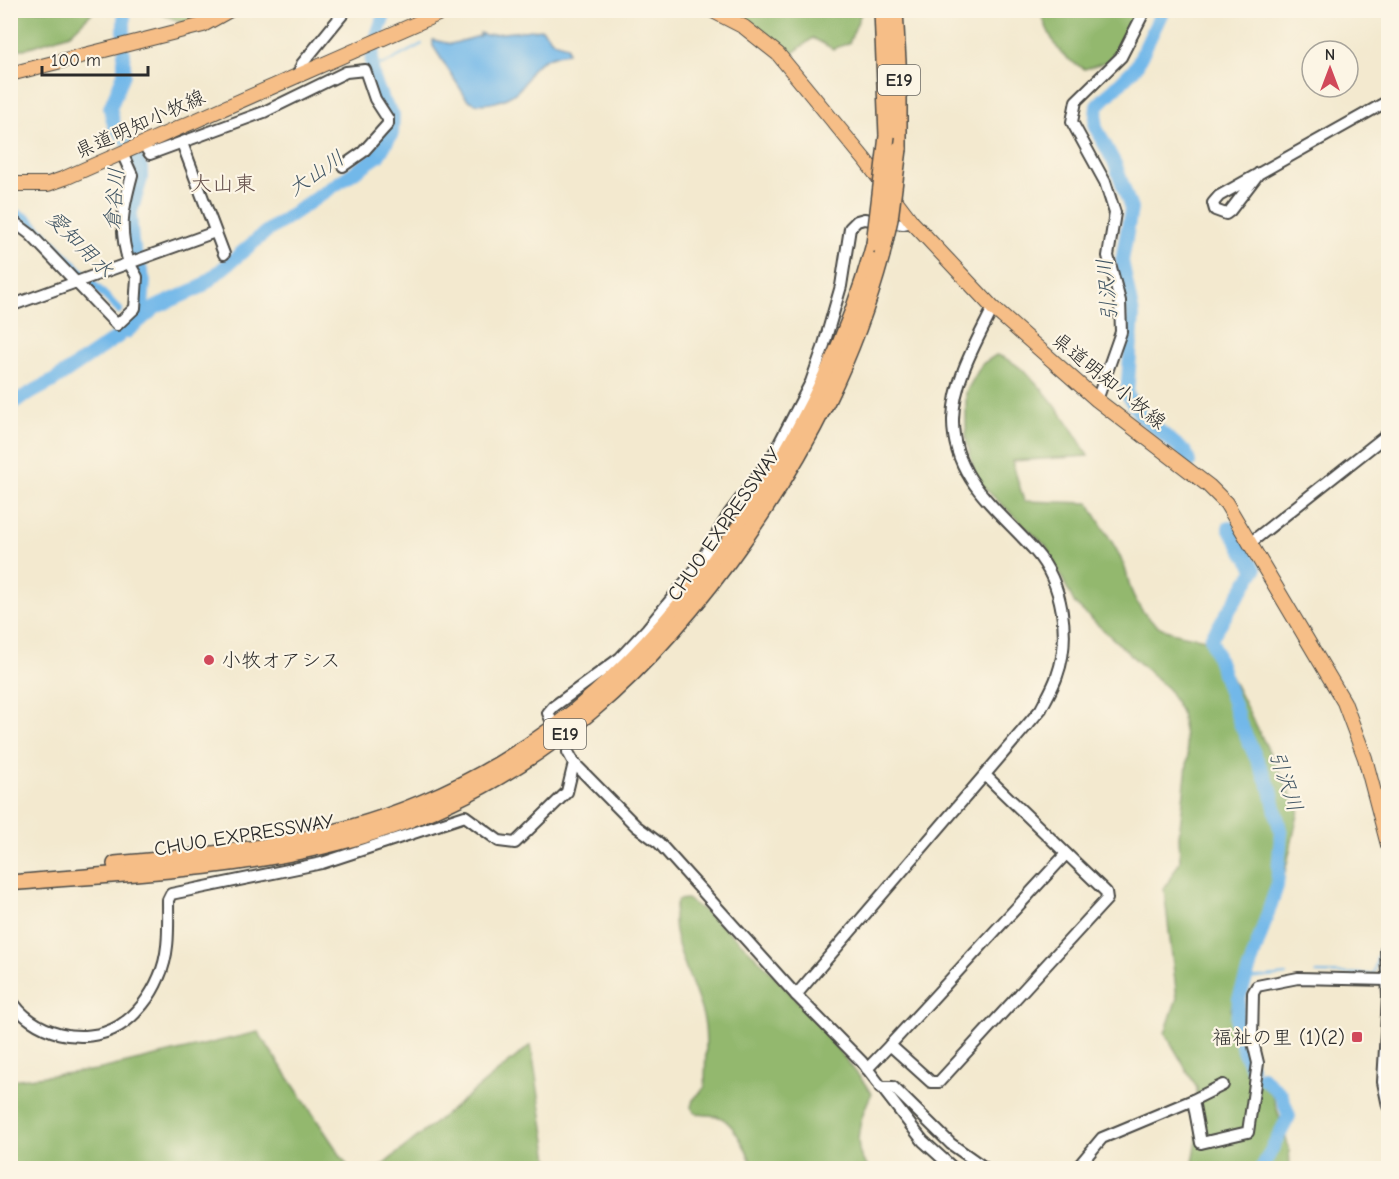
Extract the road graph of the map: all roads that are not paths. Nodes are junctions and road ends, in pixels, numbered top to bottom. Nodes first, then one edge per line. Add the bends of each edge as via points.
1 (230, 10) edge
2 (346, 10) edge
3 (447, 10) edge
4 (711, 10) edge
5 (882, 10) edge
6 (895, 10) edge
7 (1144, 10) edge
8 (10, 74) edge
9 (297, 77) junction
10 (1389, 101) edge
11 (182, 143) junction
12 (133, 148) junction
13 (344, 166) dead end
14 (1259, 173) dead end
15 (10, 184) edge
16 (10, 219) edge
17 (912, 222) junction
18 (215, 232) junction
19 (878, 250) junction
20 (224, 254) dead end
21 (135, 262) junction
22 (76, 284) junction
23 (10, 306) edge
24 (993, 308) junction
25 (1097, 400) junction
26 (1389, 434) edge
27 (1250, 543) junction
28 (550, 716) dead end
29 (568, 752) dead end
30 (574, 763) junction
31 (984, 775) junction
32 (1389, 845) edge
33 (1066, 854) junction
34 (10, 872) edge
35 (10, 883) edge
36 (1389, 947) edge
37 (1388, 980) edge
38 (796, 995) junction
39 (10, 998) edge
40 (890, 1045) junction
41 (867, 1069) junction
42 (1223, 1085) dead end
43 (880, 1087) junction
44 (1194, 1100) junction
45 (1389, 1106) edge
46 (953, 1168) edge
47 (985, 1168) edge
48 (1077, 1168) edge

1 - 8 main road via 203,25
2 - 9 street via 302,64
3 - 9 main road, 県道明知小牧線
4 - 17 main road, 県道明知小牧線 via 744,27 778,54
5 - 19 highway, CHUO EXPRESSWAY / E19, bridge via 887,136
6 - 19 highway, CHUO EXPRESSWAY / E19, bridge via 899,149 890,219
7 - 25 street via 1121,57 1076,101 1072,122 1105,182 1115,213 1108,256 1120,301 1121,332
9 - 12 main road, 県道明知小牧線
10 - 14 street
11 - 12 street via 150,154
11 - 13 street via 264,112 346,72 365,70 388,123 363,152
11 - 18 street
12 - 15 main road, 県道明知小牧線 via 48,184
12 - 21 street via 132,175 123,208 123,243
16 - 22 street via 30,234
17 - 24 main road, 県道明知小牧線
17 - 28 street via 864,219 850,228 841,286 823,348 772,458 729,514 696,569 647,629
18 - 20 street
18 - 21 street
19 - 34 highway, CHUO EXPRESSWAY / E19 via 825,380 749,512 656,636 596,695 535,742 449,791 339,831 212,854
19 - 35 highway, CHUO EXPRESSWAY / E19 via 859,333 836,386 784,479 744,539 663,644 603,704 542,751 463,796 342,842 214,865
21 - 22 street
21 - 22 street via 135,308 117,325
22 - 23 street
24 - 25 main road, 県道明知小牧線
24 - 31 street via 964,367 953,419 956,445 977,492 1037,552 1054,582 1062,612 1064,647 1057,677 1041,709
25 - 27 main road, 県道明知小牧線 via 1209,486 1226,503
26 - 27 street
27 - 32 main road, 県道明知小牧線 via 1344,702 1365,758
29 - 30 street
30 - 38 street via 636,826 659,843
30 - 39 street via 567,792 515,843 500,841 465,816 322,863 171,894 166,961 159,979 135,1013 106,1032 74,1036 50,1031 23,1014
31 - 33 street
31 - 38 street
33 - 40 street
33 - 40 street via 1106,892 1107,899 939,1082 931,1082
36 - 37 street
37 - 44 street via 1298,978 1257,986 1253,993 1252,1038 1258,1063 1248,1132 1201,1143
37 - 45 street via 1383,1082
38 - 41 street
40 - 41 street
41 - 43 street
42 - 44 street
43 - 46 street via 922,1141
43 - 47 street via 893,1087 951,1144
44 - 48 street via 1102,1138

